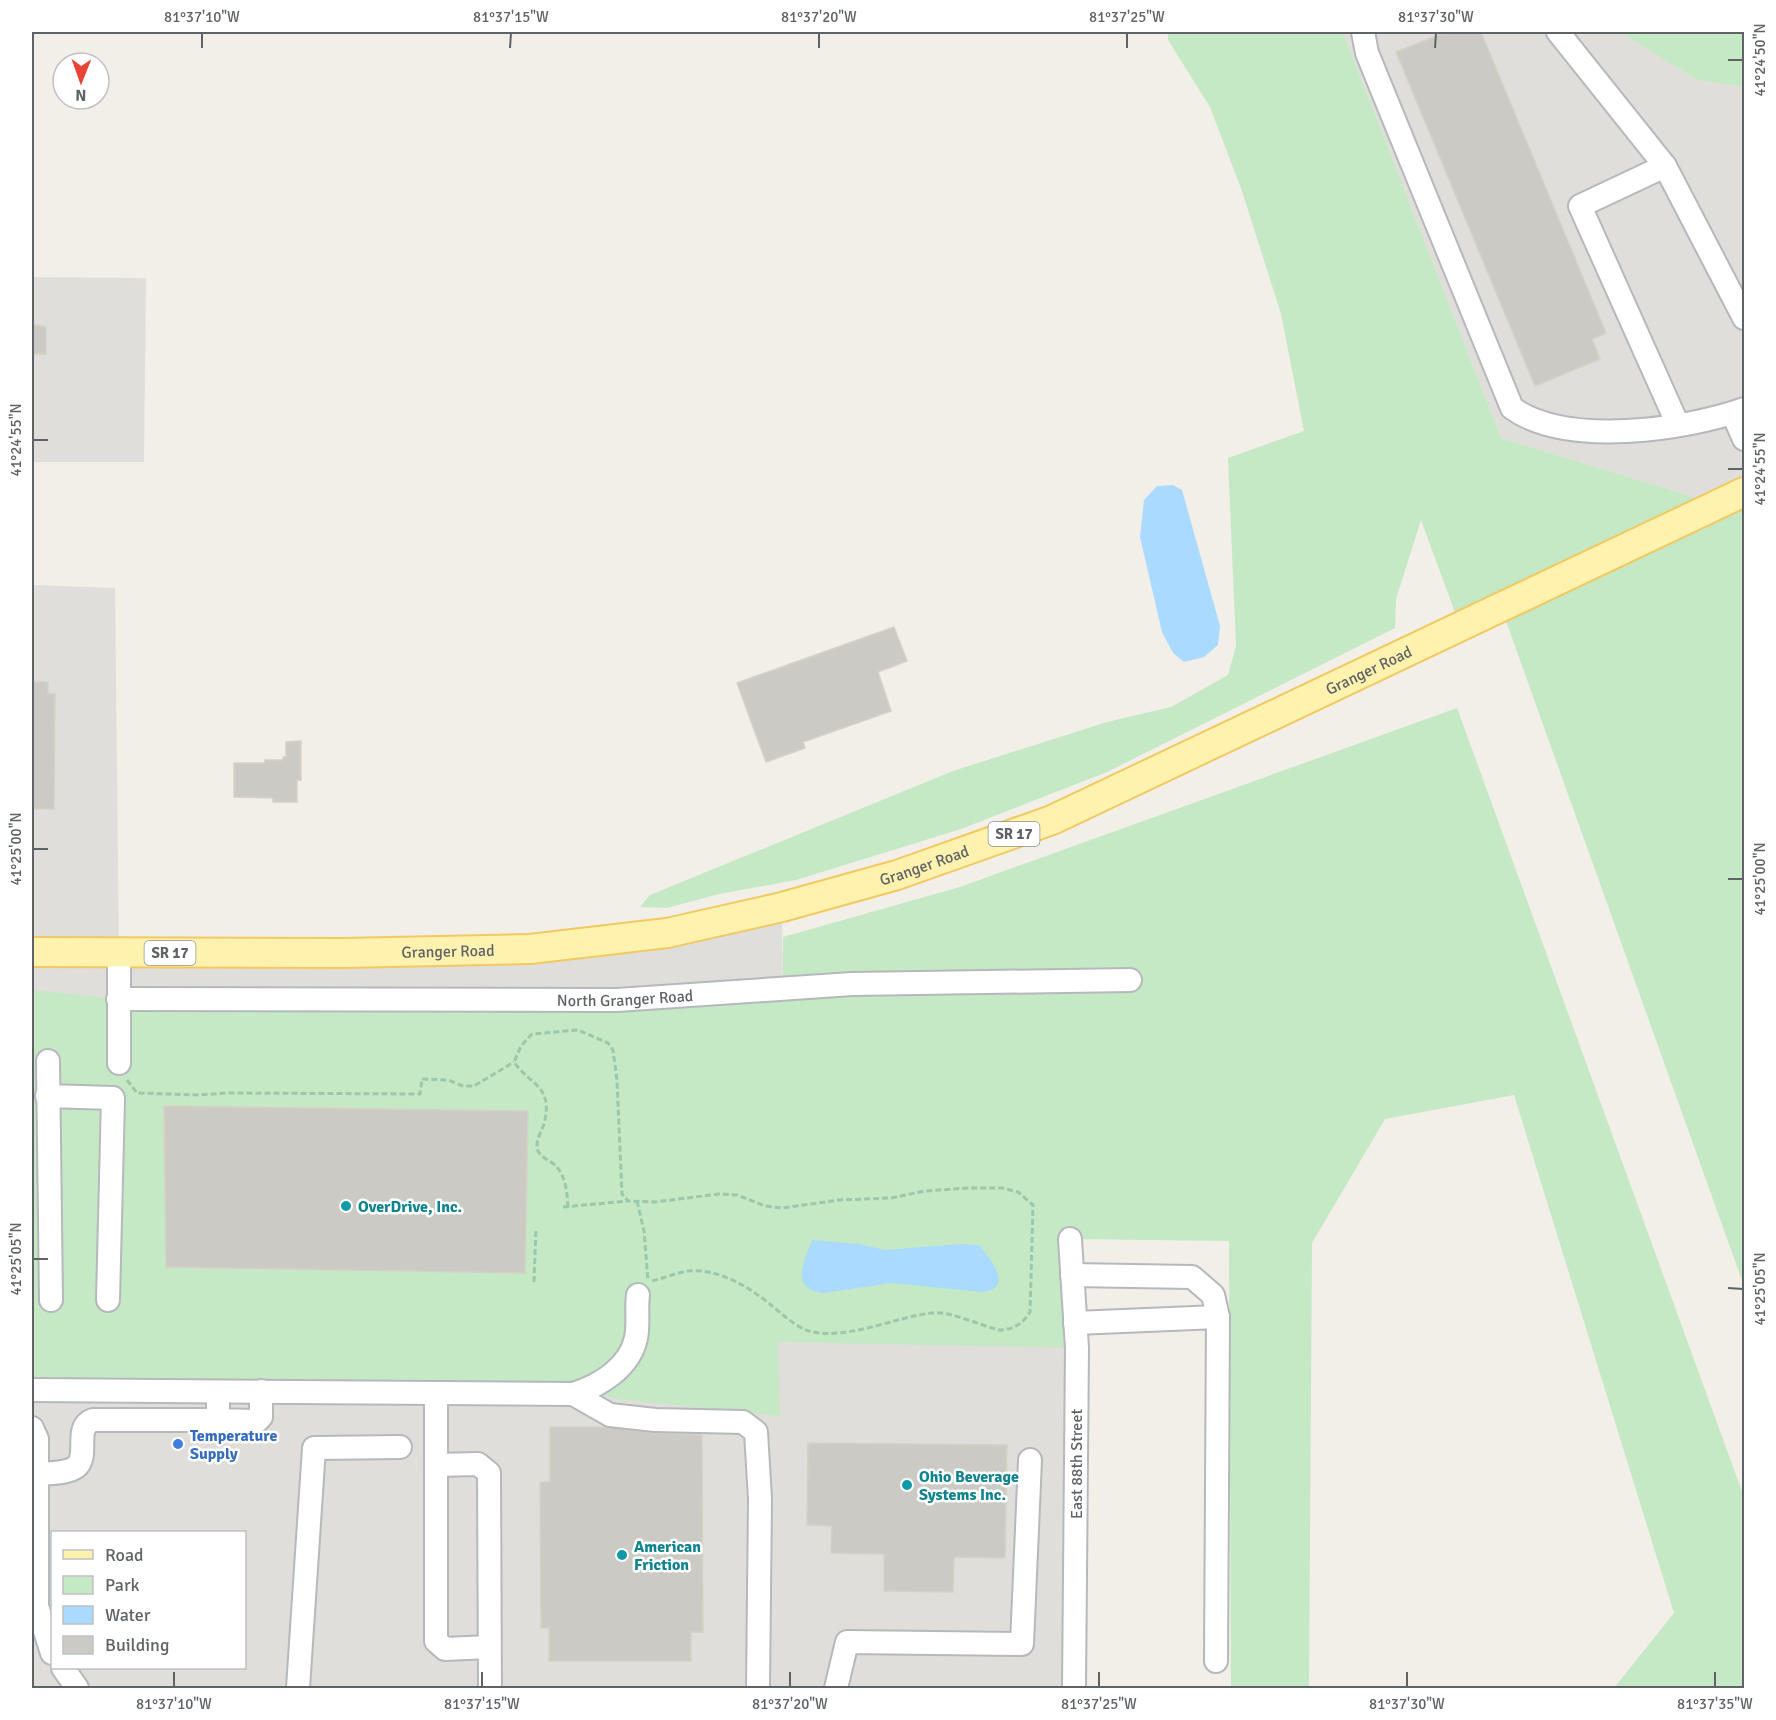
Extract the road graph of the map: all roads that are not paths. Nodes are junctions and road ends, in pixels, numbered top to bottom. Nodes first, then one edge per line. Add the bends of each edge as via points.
1 (1364, 32) edge
2 (1558, 32) edge
3 (1665, 166) junction
4 (1744, 318) edge
5 (1738, 411) edge
6 (1678, 425) junction
7 (1744, 439) edge
8 (1744, 492) edge
9 (32, 952) edge
10 (119, 953) junction
11 (1130, 980) dead end
12 (118, 999) junction
13 (48, 1061) dead end
14 (119, 1063) road end
15 (47, 1096) junction
16 (1070, 1239) dead end
17 (1072, 1275) junction
18 (642, 1287) road end
19 (51, 1300) dead end
20 (108, 1300) dead end
21 (1218, 1317) junction
22 (1075, 1323) junction
23 (32, 1390) edge
24 (218, 1391) junction
25 (261, 1392) junction
26 (436, 1393) junction
27 (573, 1394) junction
28 (218, 1420) junction
29 (32, 1428) edge
30 (400, 1447) dead end
31 (1030, 1460) dead end
32 (436, 1465) junction
33 (37, 1474) junction
34 (34, 1578) edge
35 (38, 1631) edge
36 (489, 1647) junction
37 (51, 1651) edge
38 (1216, 1661) dead end
39 (64, 1669) edge
40 (77, 1689) edge
41 (298, 1689) edge
42 (490, 1689) edge
43 (758, 1689) edge
44 (836, 1689) edge
45 (1074, 1689) edge

1 - 6 street via 1367,53 1512,408 1525,417 1571,430 1635,431
2 - 3 street
3 - 4 street
3 - 6 street via 1580,206
5 - 6 street via 1717,419
5 - 7 street
8 - 10 main road, Granger Road / SR 17 via 1052,820 886,879 668,933 530,949
9 - 10 main road, Granger Road / SR 17
10 - 12 street
11 - 12 street, North Granger Road via 852,984 617,1000
12 - 14 street
13 - 15 street
15 - 19 street
15 - 20 street via 113,1098
16 - 17 street, East 88th Street
17 - 21 street via 1192,1277 1213,1295
17 - 22 street, East 88th Street
18 - 27 street via 631,1353 615,1371
21 - 22 street
21 - 38 street
22 - 45 street, East 88th Street
23 - 24 street
24 - 25 street
24 - 28 street
25 - 26 street
25 - 28 street via 261,1417 257,1421
26 - 27 street
26 - 32 street
27 - 43 street via 610,1415 743,1422 756,1432 760,1499
28 - 33 street via 93,1419 84,1428 76,1467
29 - 33 street via 37,1439
30 - 41 street via 314,1448
31 - 44 street via 1022,1644 847,1642
32 - 36 street via 478,1464 489,1473
32 - 36 street via 436,1641 445,1649
33 - 34 street
34 - 35 street
35 - 37 street
36 - 42 street
39 - 40 street

